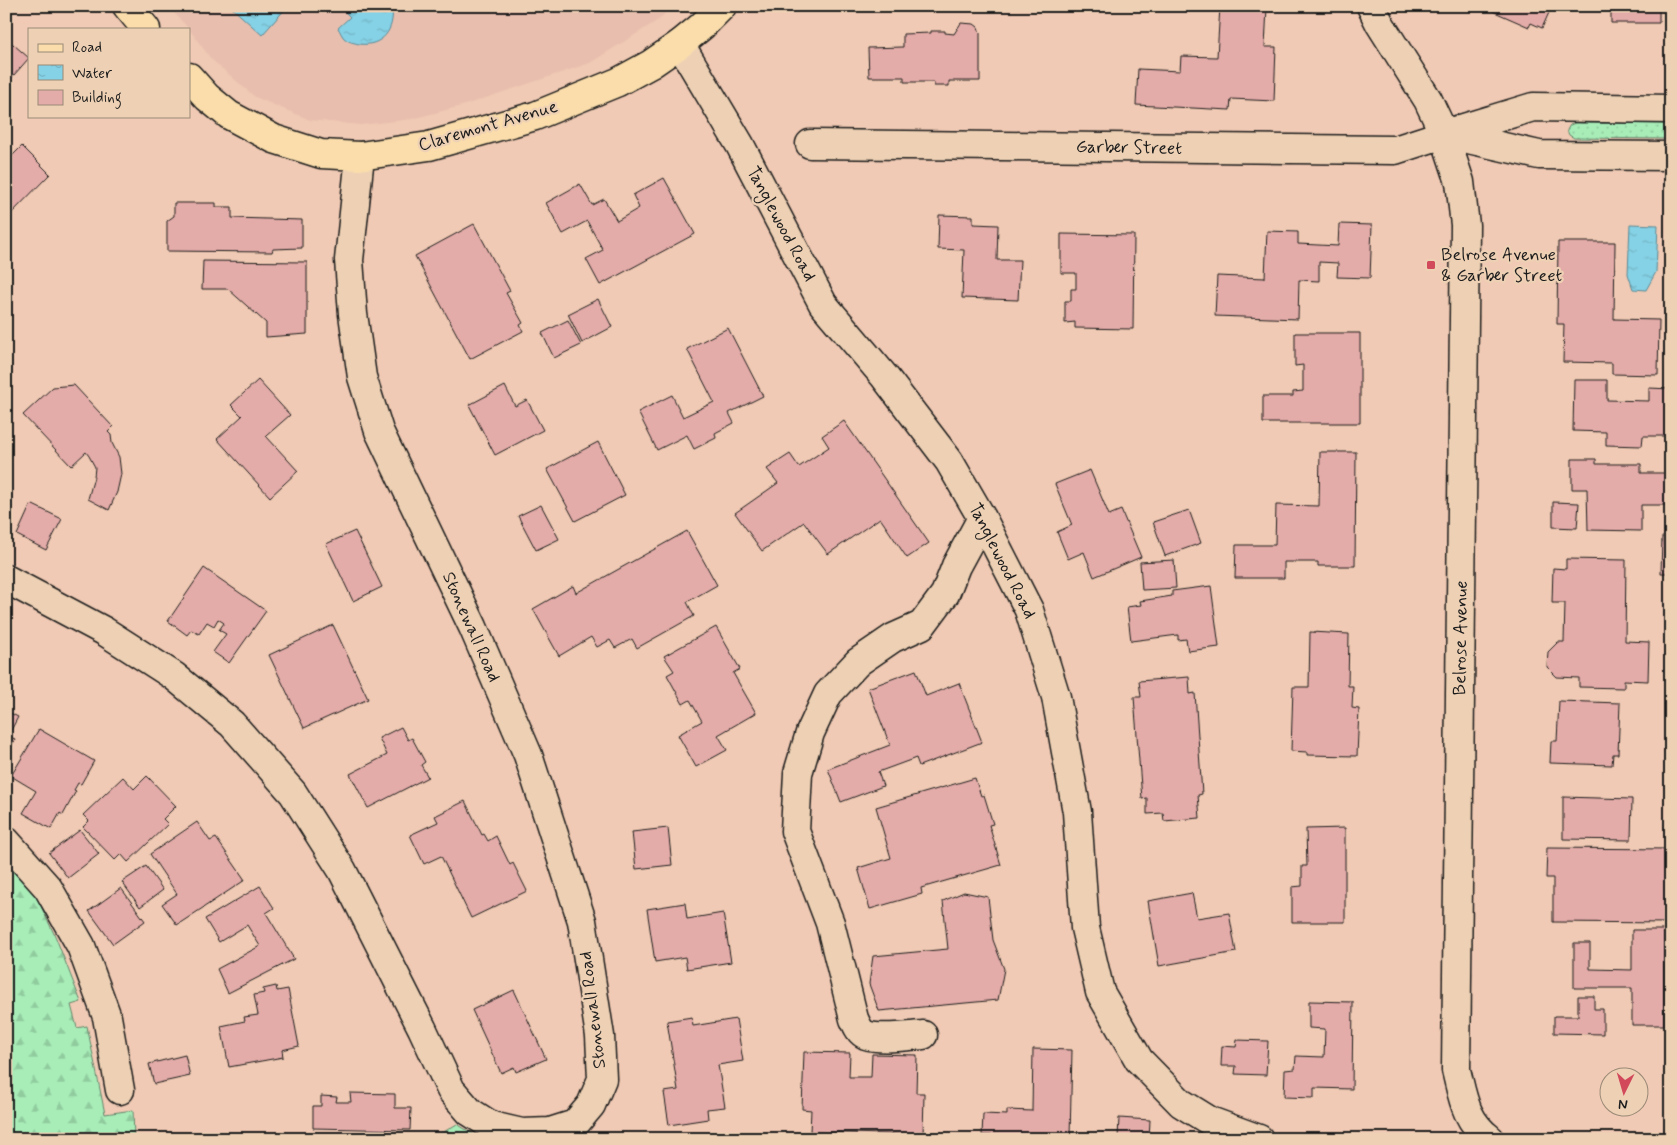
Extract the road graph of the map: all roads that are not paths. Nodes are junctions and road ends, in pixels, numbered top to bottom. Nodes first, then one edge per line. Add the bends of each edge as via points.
1 (127, 6) edge
2 (722, 6) edge
3 (1371, 6) edge
4 (145, 28) edge
5 (680, 44) junction
6 (190, 78) edge
7 (1671, 109) edge
8 (1444, 134) junction
9 (810, 144) dead end
10 (360, 156) junction
11 (1671, 156) edge
12 (982, 518) junction
13 (6, 579) edge
14 (6, 841) edge
15 (923, 1035) dead end
16 (120, 1090) dead end
17 (1488, 1138) edge
18 (1259, 1139) edge

1 - 4 main road
2 - 5 main road, Claremont Avenue
3 - 8 street, Belrose Avenue via 1428,100
5 - 10 main road, Claremont Avenue via 618,82 535,116 429,146
5 - 12 street, Tanglewood Road via 740,145 823,304 884,376 949,461
6 - 10 main road, Claremont Avenue via 229,115 274,139 321,154
7 - 8 street, Garber Street via 1533,107
8 - 9 street, Garber Street via 1395,150
8 - 11 street via 1540,155
8 - 17 street, Belrose Avenue via 1460,182 1465,225 1456,1070 1466,1110
10 - 13 street, Stonewall Road via 349,260 362,377 378,431 472,627 528,755 582,921 600,1036 602,1079 591,1105 575,1124 550,1132 522,1133 492,1126 470,1112 451,1090 342,870 293,793 232,724 174,676 104,631
12 - 15 street via 945,594 922,625 893,638 858,662 828,694 810,733 798,773 795,831 830,923 858,1029 878,1037
12 - 18 street, Tanglewood Road via 1029,610 1056,697 1077,812 1085,928 1100,992 1139,1060 1181,1103 1210,1121
14 - 16 street via 48,888 81,946 107,1017

